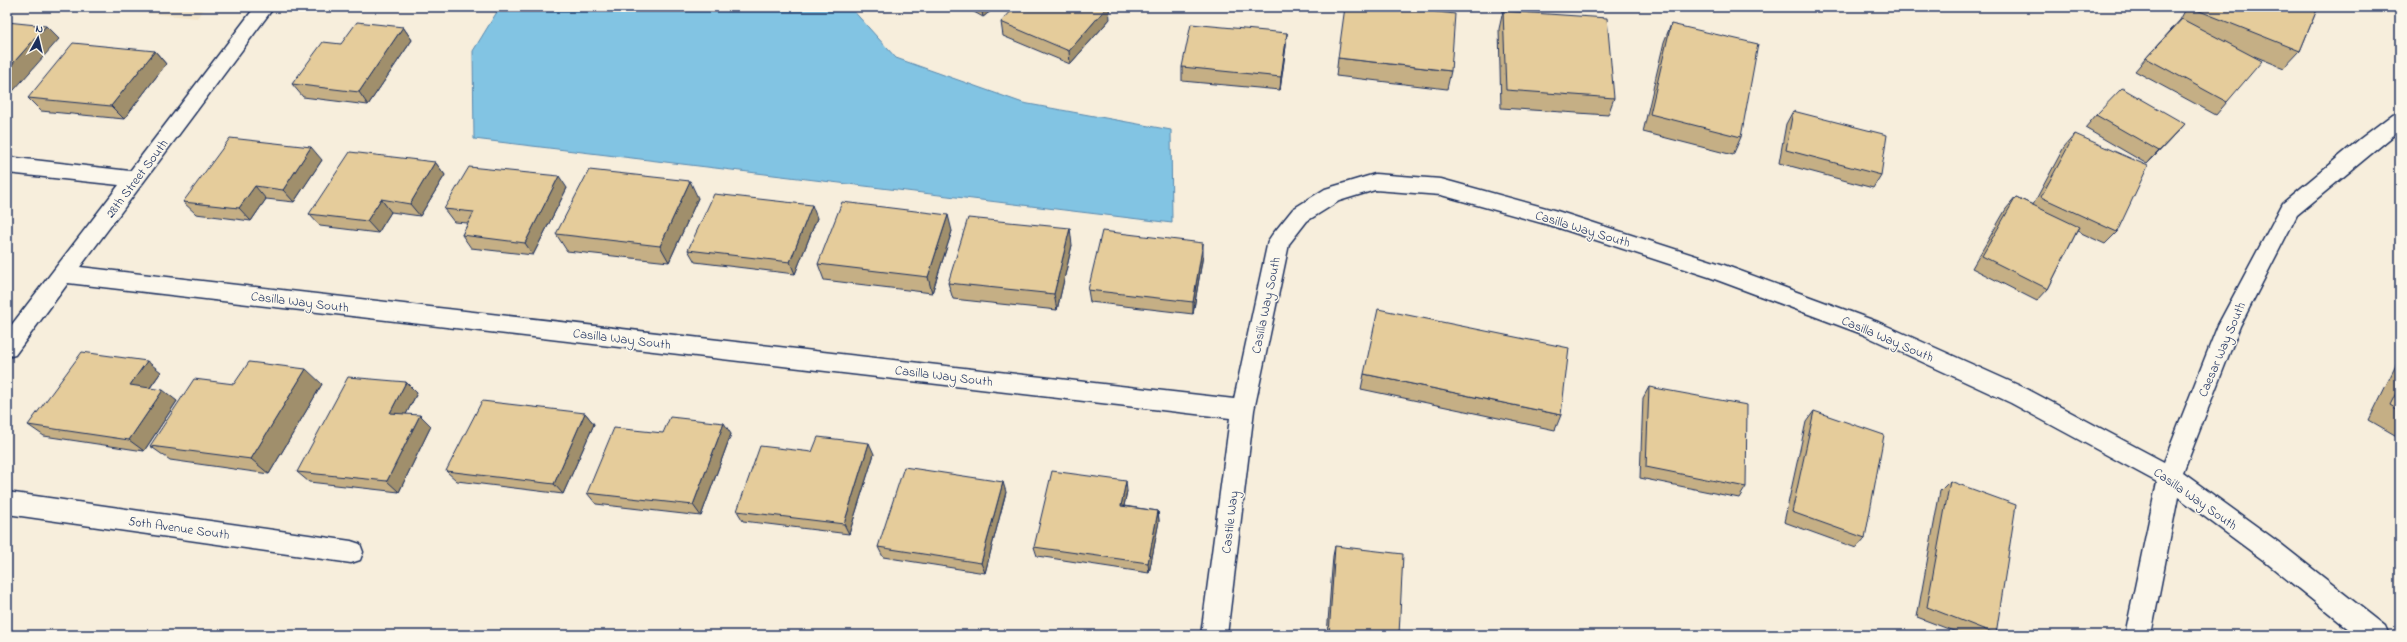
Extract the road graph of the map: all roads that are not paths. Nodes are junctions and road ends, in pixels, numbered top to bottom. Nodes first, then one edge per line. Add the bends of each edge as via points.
1 (265, 7) edge
2 (2400, 119) edge
3 (7, 165) edge
4 (135, 179) junction
5 (63, 274) junction
6 (7, 348) edge
7 (1243, 410) junction
8 (2170, 477) junction
9 (7, 503) edge
10 (351, 552) dead end
11 (1214, 635) edge
12 (2138, 635) edge
13 (2376, 635) edge

1 - 4 street, 28th Street South
2 - 8 street, Caesar Way South via 2290,209 2229,325
3 - 4 street
4 - 5 street, 28th Street South
5 - 6 street, 28th Street South
5 - 7 street, Casilla Way South
7 - 8 street, Casilla Way South via 1278,241 1300,215 1332,194 1375,182 1441,187 1558,219 1694,264 1870,328 2019,396
7 - 11 street, Castile Way
8 - 12 street, Caesar Way South
8 - 13 street, Casilla Way South via 2272,552
9 - 10 street, 50th Avenue South

